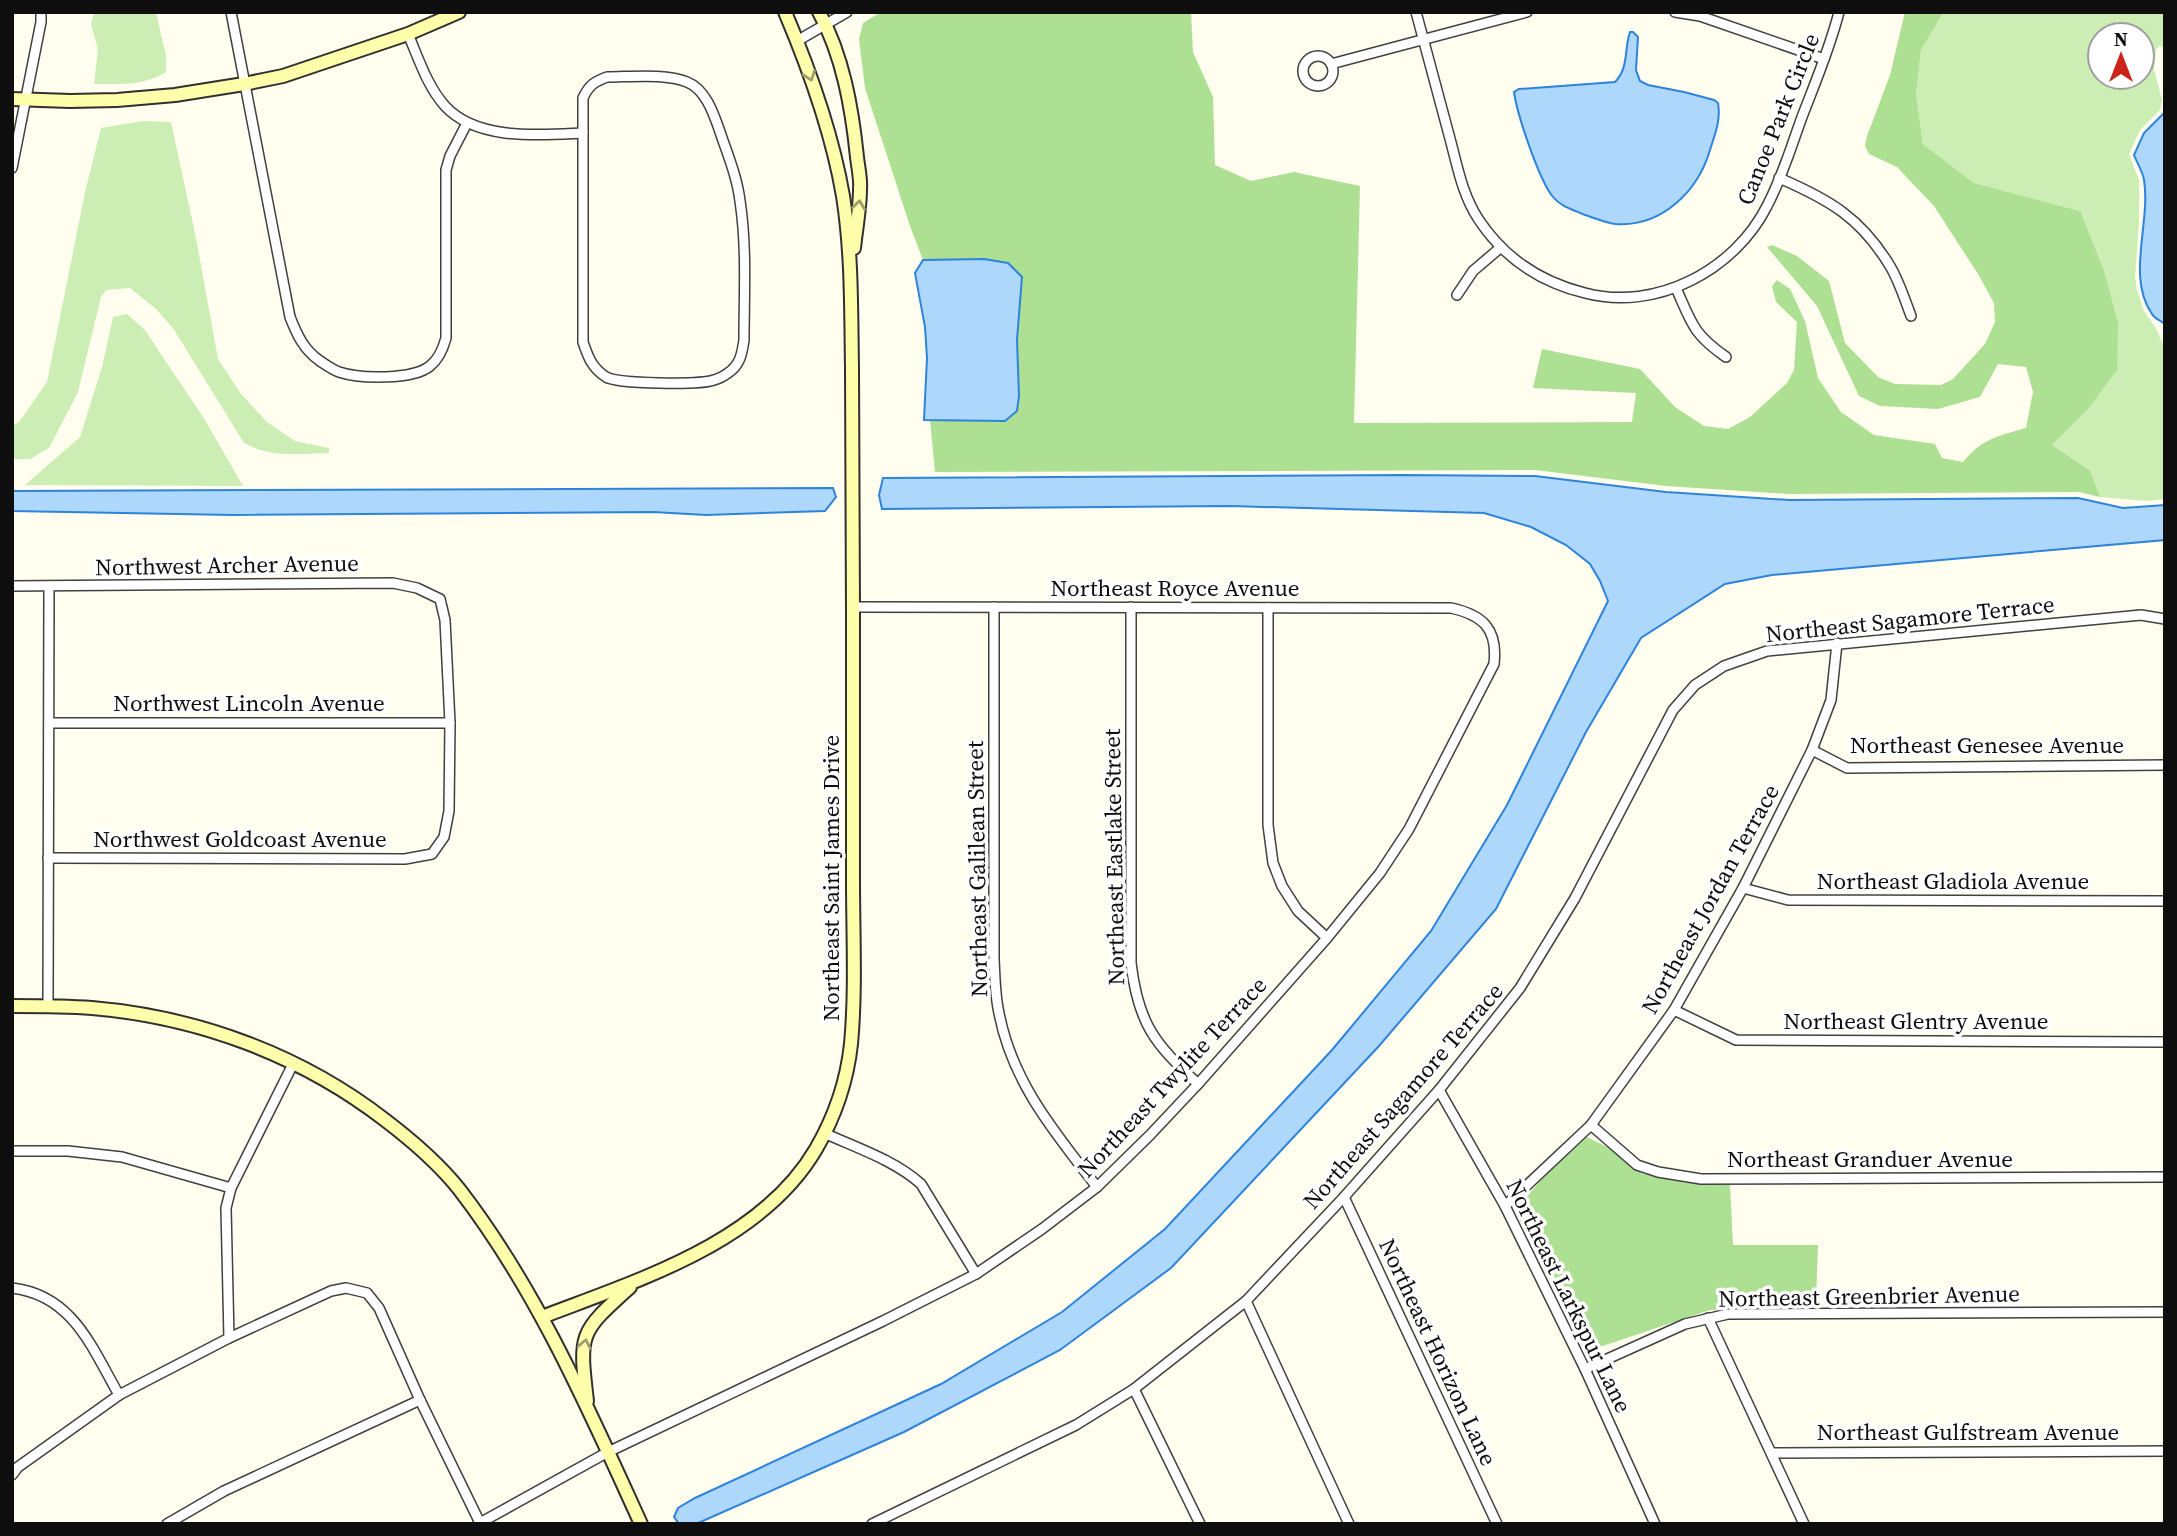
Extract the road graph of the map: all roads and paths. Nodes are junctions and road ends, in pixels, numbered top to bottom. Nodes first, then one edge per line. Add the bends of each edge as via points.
1 (41, 12) edge
2 (231, 12) edge
3 (458, 12) edge
4 (785, 12) edge
5 (847, 12) edge
6 (1416, 12) edge
7 (1527, 12) edge
8 (1675, 12) edge
9 (1839, 12) edge
10 (822, 18) edge
11 (408, 34) junction
12 (1423, 38) junction
13 (797, 41) junction
14 (1824, 59) junction
15 (1331, 64) dead end
16 (244, 84) junction
17 (19, 100) edge
18 (467, 123) junction
19 (583, 133) junction
20 (12, 168) edge
21 (1779, 178) junction
22 (1500, 248) junction
23 (851, 272) junction
24 (1676, 288) junction
25 (1457, 295) dead end
26 (1911, 316) dead end
27 (1726, 357) dead end
28 (12, 586) edge
29 (49, 586) junction
30 (853, 607) junction
31 (994, 607) junction
32 (1131, 607) junction
33 (1268, 608) junction
34 (2165, 619) edge
35 (1490, 630) joint
36 (1837, 643) junction
37 (49, 723) junction
38 (450, 723) junction
39 (1811, 750) junction
40 (2165, 765) edge
41 (48, 858) junction
42 (1743, 888) junction
43 (2165, 901) edge
44 (1326, 938) junction
45 (12, 1006) edge
46 (48, 1006) junction
47 (1675, 1010) junction
48 (2165, 1042) edge
49 (294, 1062) junction
50 (1198, 1084) junction
51 (1439, 1090) junction
52 (1591, 1125) junction
53 (824, 1133) junction
54 (12, 1151) edge
55 (2165, 1177) edge
56 (1097, 1187) junction
57 (231, 1188) junction
58 (1344, 1197) junction
59 (1505, 1206) junction
60 (976, 1274) junction
61 (637, 1280) junction
62 (12, 1288) edge
63 (1246, 1301) junction
64 (2165, 1312) edge
65 (542, 1317) junction
66 (1708, 1318) junction
67 (229, 1338) junction
68 (1585, 1369) junction
69 (1134, 1389) junction
70 (119, 1395) junction
71 (420, 1400) junction
72 (588, 1411) junction
73 (2165, 1451) edge
74 (608, 1452) junction
75 (1772, 1453) junction
76 (14, 1468) edge
77 (479, 1523) edge
78 (167, 1524) edge
79 (641, 1524) edge
80 (872, 1524) edge
81 (1200, 1524) edge
82 (1349, 1524) edge
83 (1497, 1524) edge
84 (1654, 1524) edge
85 (1804, 1524) edge

1 - 17 street
2 - 16 street
3 - 11 main road
4 - 13 main road, Northeast Saint James Drive
5 - 10 street
6 - 12 street, Canoe Park Circle
7 - 12 street
8 - 14 street via 1700,16
9 - 14 street, Canoe Park Circle
10 - 13 street
23 -> 10 main road, Northeast Saint James Drive via 860,189 855,136 848,94
11 - 16 main road via 283,76
11 - 18 street via 434,91 445,107
12 - 15 street
12 - 22 street, Canoe Park Circle via 1463,187 1477,218
13 -> 23 main road, Northeast Saint James Drive via 822,108 835,161
14 - 21 street, Canoe Park Circle
16 - 17 main road via 117,100
16 - 18 street via 290,317 308,352 339,372 356,376 405,377 431,366 441,352 446,338 446,170
17 - 20 street
18 - 19 street via 486,131
19 - 19 street via 583,97 593,82 607,77 687,82 698,89 711,109 735,176 743,234 744,340 741,356 727,374 712,381 625,382 609,379 589,360 583,342
21 - 24 street, Canoe Park Circle via 1768,206 1728,257
21 - 26 street via 1812,192 1856,221 1892,268
22 - 24 street, Canoe Park Circle via 1536,275 1593,296 1618,298
22 - 25 street via 1473,271
23 - 30 main road, Northeast Saint James Drive
24 - 27 street via 1693,327
28 - 29 street, Northwest Archer Avenue
29 - 37 street
29 - 38 street, Northwest Archer Avenue via 393,583 417,588 440,599
30 - 31 street, Northeast Royce Avenue
30 - 53 main road, Northeast Saint James Drive via 851,1046 845,1078
31 - 32 street, Northeast Royce Avenue
31 - 56 street, Northeast Galilean Street via 994,959 999,1014 1025,1088
32 - 33 street, Northeast Royce Avenue
32 - 50 street, Northeast Eastlake Street via 1133,985 1149,1030 1166,1055
33 - 35 street, Northeast Royce Avenue via 1451,608 1468,612
33 - 44 street via 1268,825 1273,863 1298,911
34 - 36 street, Northeast Sagamore Terrace via 2141,615
35 - 44 street, Northeast Twylite Terrace via 1494,663 1409,829 1380,873
36 - 39 street, Northeast Jordan Terrace via 1831,701
36 - 51 street, Northeast Sagamore Terrace via 1767,651 1724,666 1695,685 1673,710 1575,898 1520,988
37 - 38 street, Northwest Lincoln Avenue
37 - 41 street
38 - 41 street, Northwest Goldcoast Avenue via 449,811 444,837 432,854 405,859
39 - 40 street, Northeast Genesee Avenue via 1847,768
39 - 42 street, Northeast Jordan Terrace
41 - 46 street
42 - 43 street, Northeast Gladiola Avenue via 1788,900
42 - 47 street, Northeast Jordan Terrace
44 - 50 street, Northeast Twylite Terrace
45 - 46 main road
46 - 49 main road via 160,1017 229,1036
47 - 48 street, Northeast Glentry Avenue via 1736,1040
47 - 52 street, Northeast Jordan Terrace
49 - 57 street
49 - 65 main road via 369,1108 408,1138 457,1187
50 - 56 street, Northeast Twylite Terrace
51 - 58 street, Northeast Sagamore Terrace
51 - 59 street, Northeast Larkspur Lane
52 - 55 street, Northeast Granduer Avenue via 1637,1165 1702,1179
52 - 59 street, Northeast Jordan Terrace
53 - 60 street via 915,1179
53 - 61 main road, Northeast Saint James Drive via 791,1184 750,1221 719,1242
54 - 57 street via 122,1157
56 - 60 street, Northeast Twylite Terrace
57 - 67 street via 226,1208
58 - 63 street, Northeast Sagamore Terrace
58 - 83 street, Northeast Horizon Lane
59 - 68 street, Northeast Larkspur Lane
60 - 74 street, Northeast Twylite Terrace
61 - 65 main road, Northeast Saint James Drive
72 -> 61 main road via 584,1339 592,1323
62 - 70 street via 45,1296 69,1315
63 - 69 street, Northeast Sagamore Terrace
63 - 82 street
64 - 66 street, Northeast Greenbrier Avenue via 1761,1312
65 - 72 main road
66 - 68 street, Northeast Greenbrier Avenue
66 - 75 street
67 - 70 street
67 - 71 street via 331,1292 367,1293 379,1308
68 - 84 street, Northeast Larkspur Lane
69 - 80 street, Northeast Sagamore Terrace via 1076,1425
69 - 81 street
70 - 76 street
71 - 77 street
71 - 78 street via 225,1491
72 - 74 main road
73 - 75 street, Northeast Gulfstream Avenue
74 - 77 street, Northeast Twylite Terrace
74 - 79 main road
75 - 85 street

